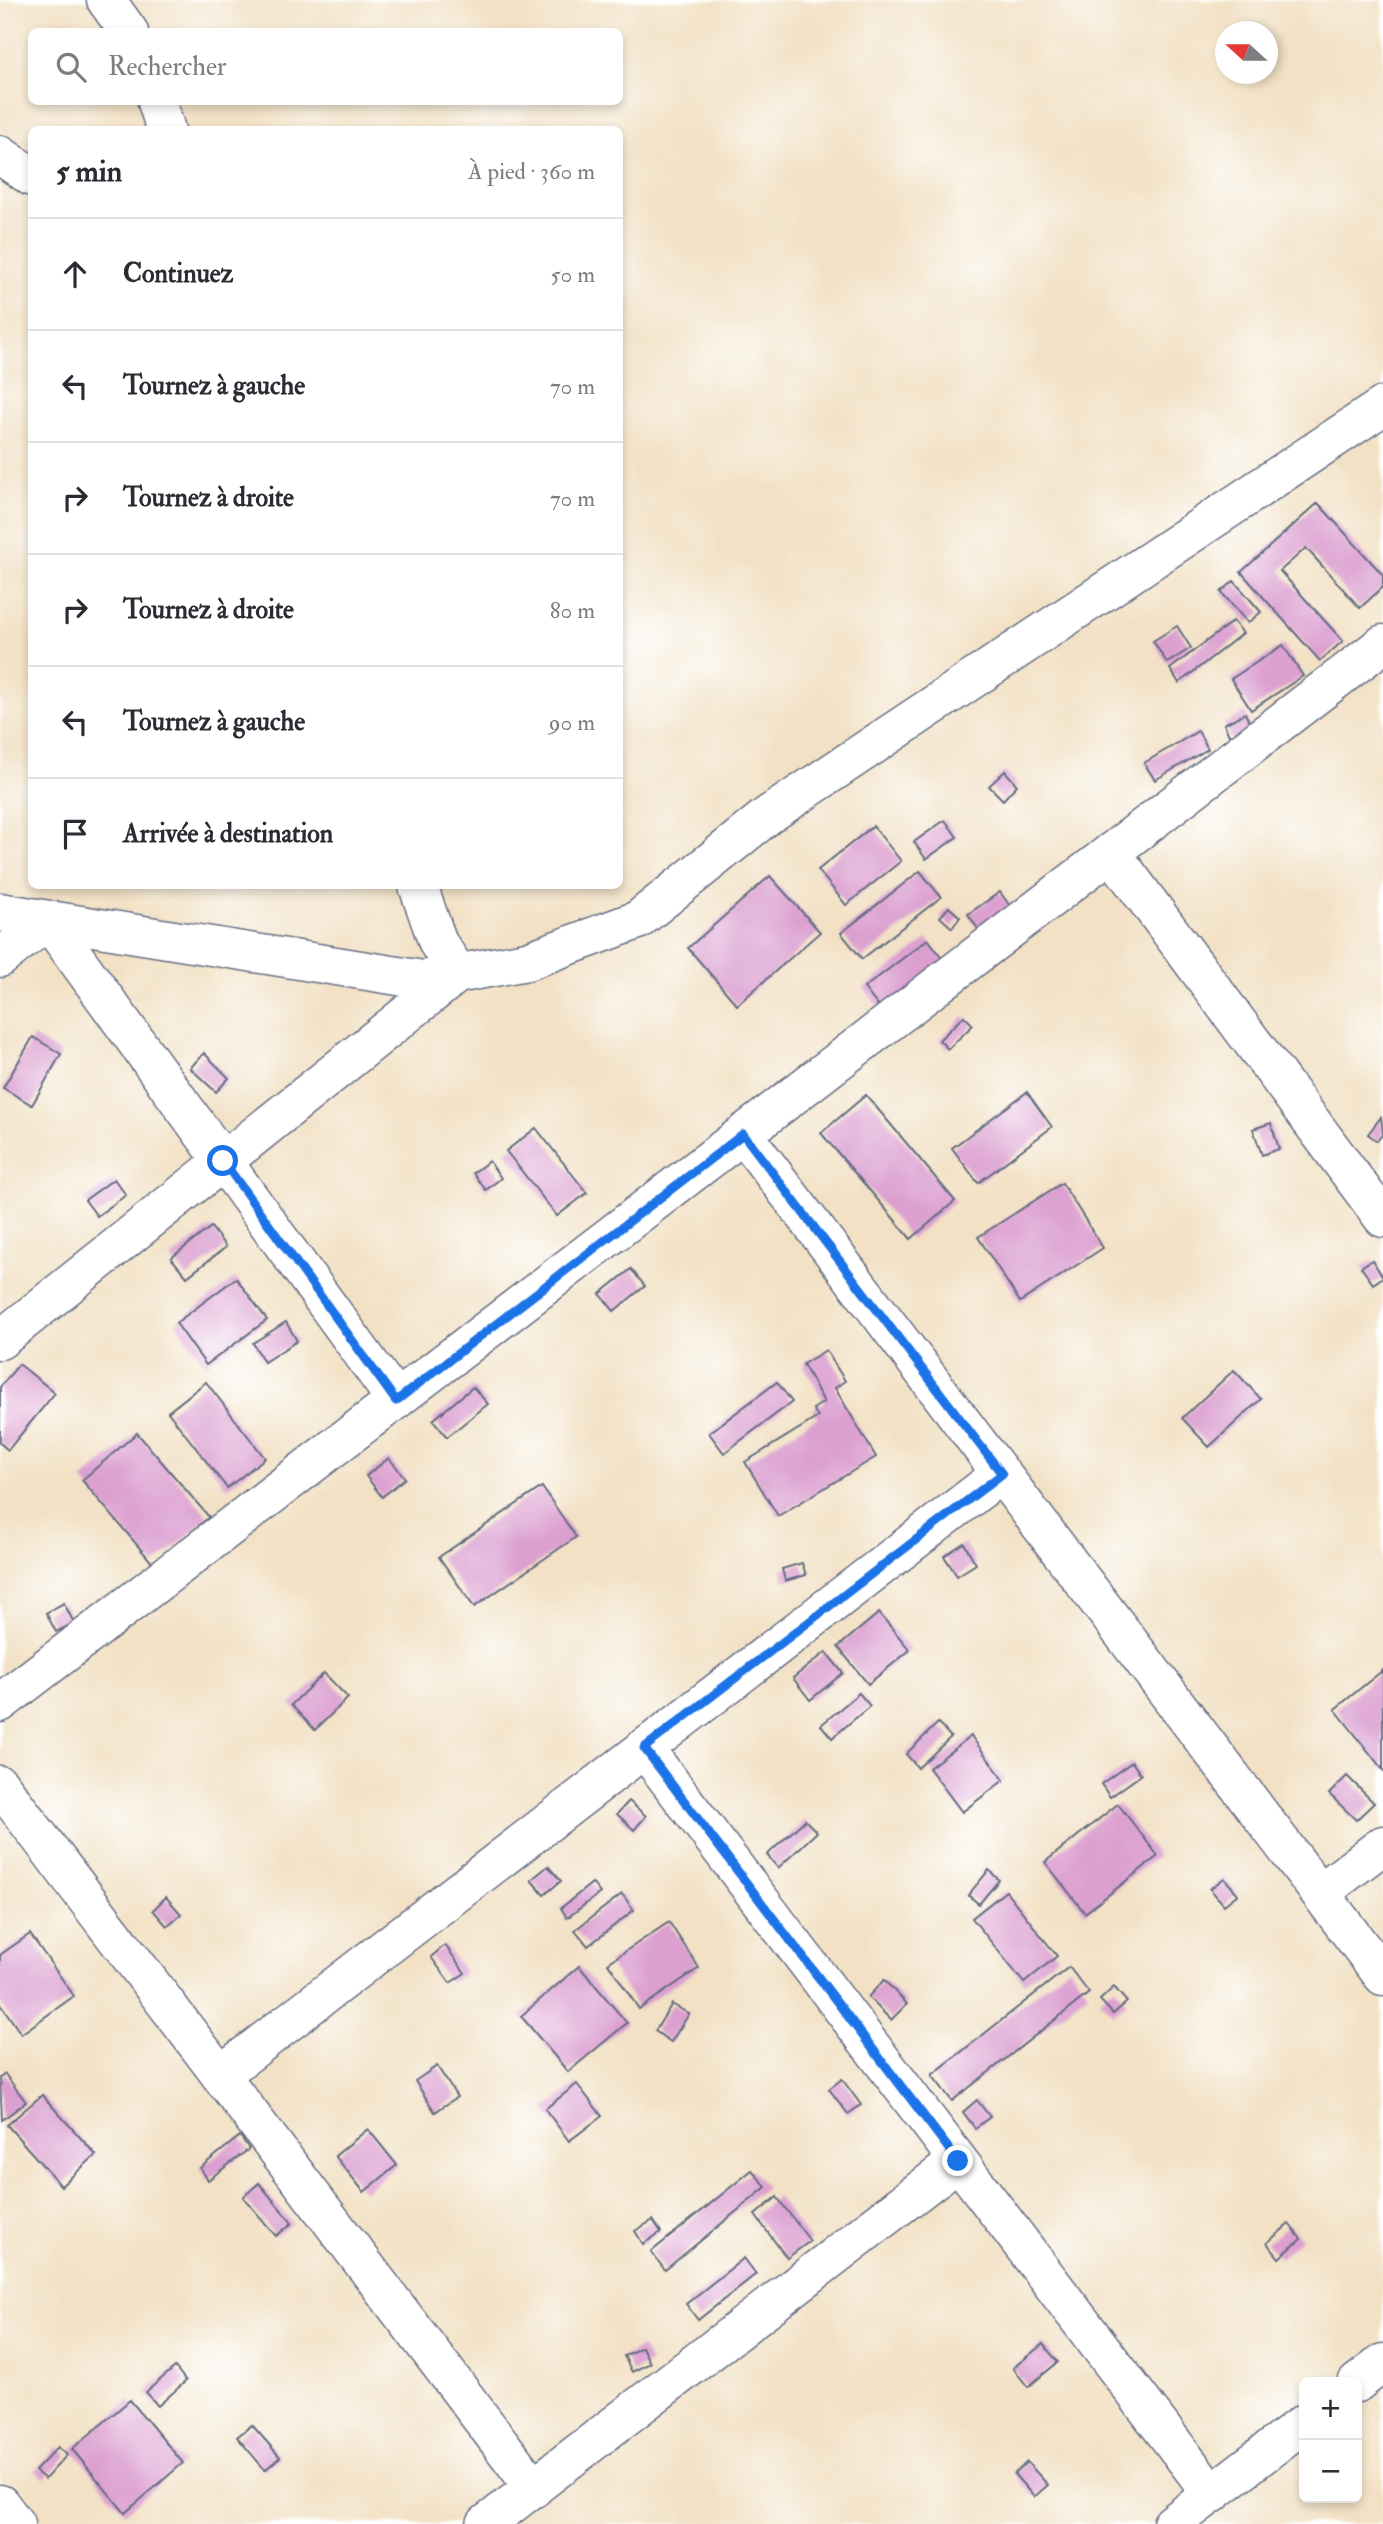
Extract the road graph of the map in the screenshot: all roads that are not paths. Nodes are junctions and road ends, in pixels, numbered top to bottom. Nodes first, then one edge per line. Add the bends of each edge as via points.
1 (106, 0) edge
2 (127, 28) edge
3 (158, 105) edge
4 (165, 126) edge
5 (0, 155) edge
6 (28, 174) edge
7 (1383, 406) edge
8 (1383, 644) edge
9 (1111, 852) junction
10 (419, 889) edge
11 (0, 912) edge
12 (48, 920) junction
13 (0, 958) edge
14 (458, 973) junction
15 (743, 1134) junction
16 (223, 1161) junction
17 (1377, 1196) edge
18 (0, 1340) edge
19 (396, 1401) junction
20 (1002, 1474) junction
21 (0, 1703) edge
22 (644, 1748) junction
23 (0, 1785) edge
24 (1383, 1845) edge
25 (1320, 1893) junction
26 (1383, 1976) edge
27 (220, 2075) junction
28 (958, 2161) junction
29 (1383, 2363) edge
30 (1362, 2379) edge
31 (1299, 2427) edge
32 (534, 2488) junction
33 (1212, 2494) junction
34 (0, 2504) edge
35 (15, 2524) edge
36 (486, 2524) edge
37 (1172, 2524) edge

1 - 2 street
3 - 4 street
5 - 6 street
7 - 14 street via 767,816 638,920 527,961
8 - 9 street
9 - 15 street
9 - 17 street
10 - 14 street via 438,943
11 - 12 street
12 - 13 street
12 - 14 street via 423,980
12 - 16 street
14 - 16 street
15 - 19 street
15 - 20 street
16 - 18 street
16 - 19 street
19 - 21 street
20 - 22 street
20 - 25 street
22 - 27 street
22 - 28 street
23 - 27 street
24 - 25 street
25 - 26 street
27 - 32 street
28 - 32 street
28 - 33 street
29 - 30 street
31 - 33 street
32 - 36 street
33 - 37 street
34 - 35 street

